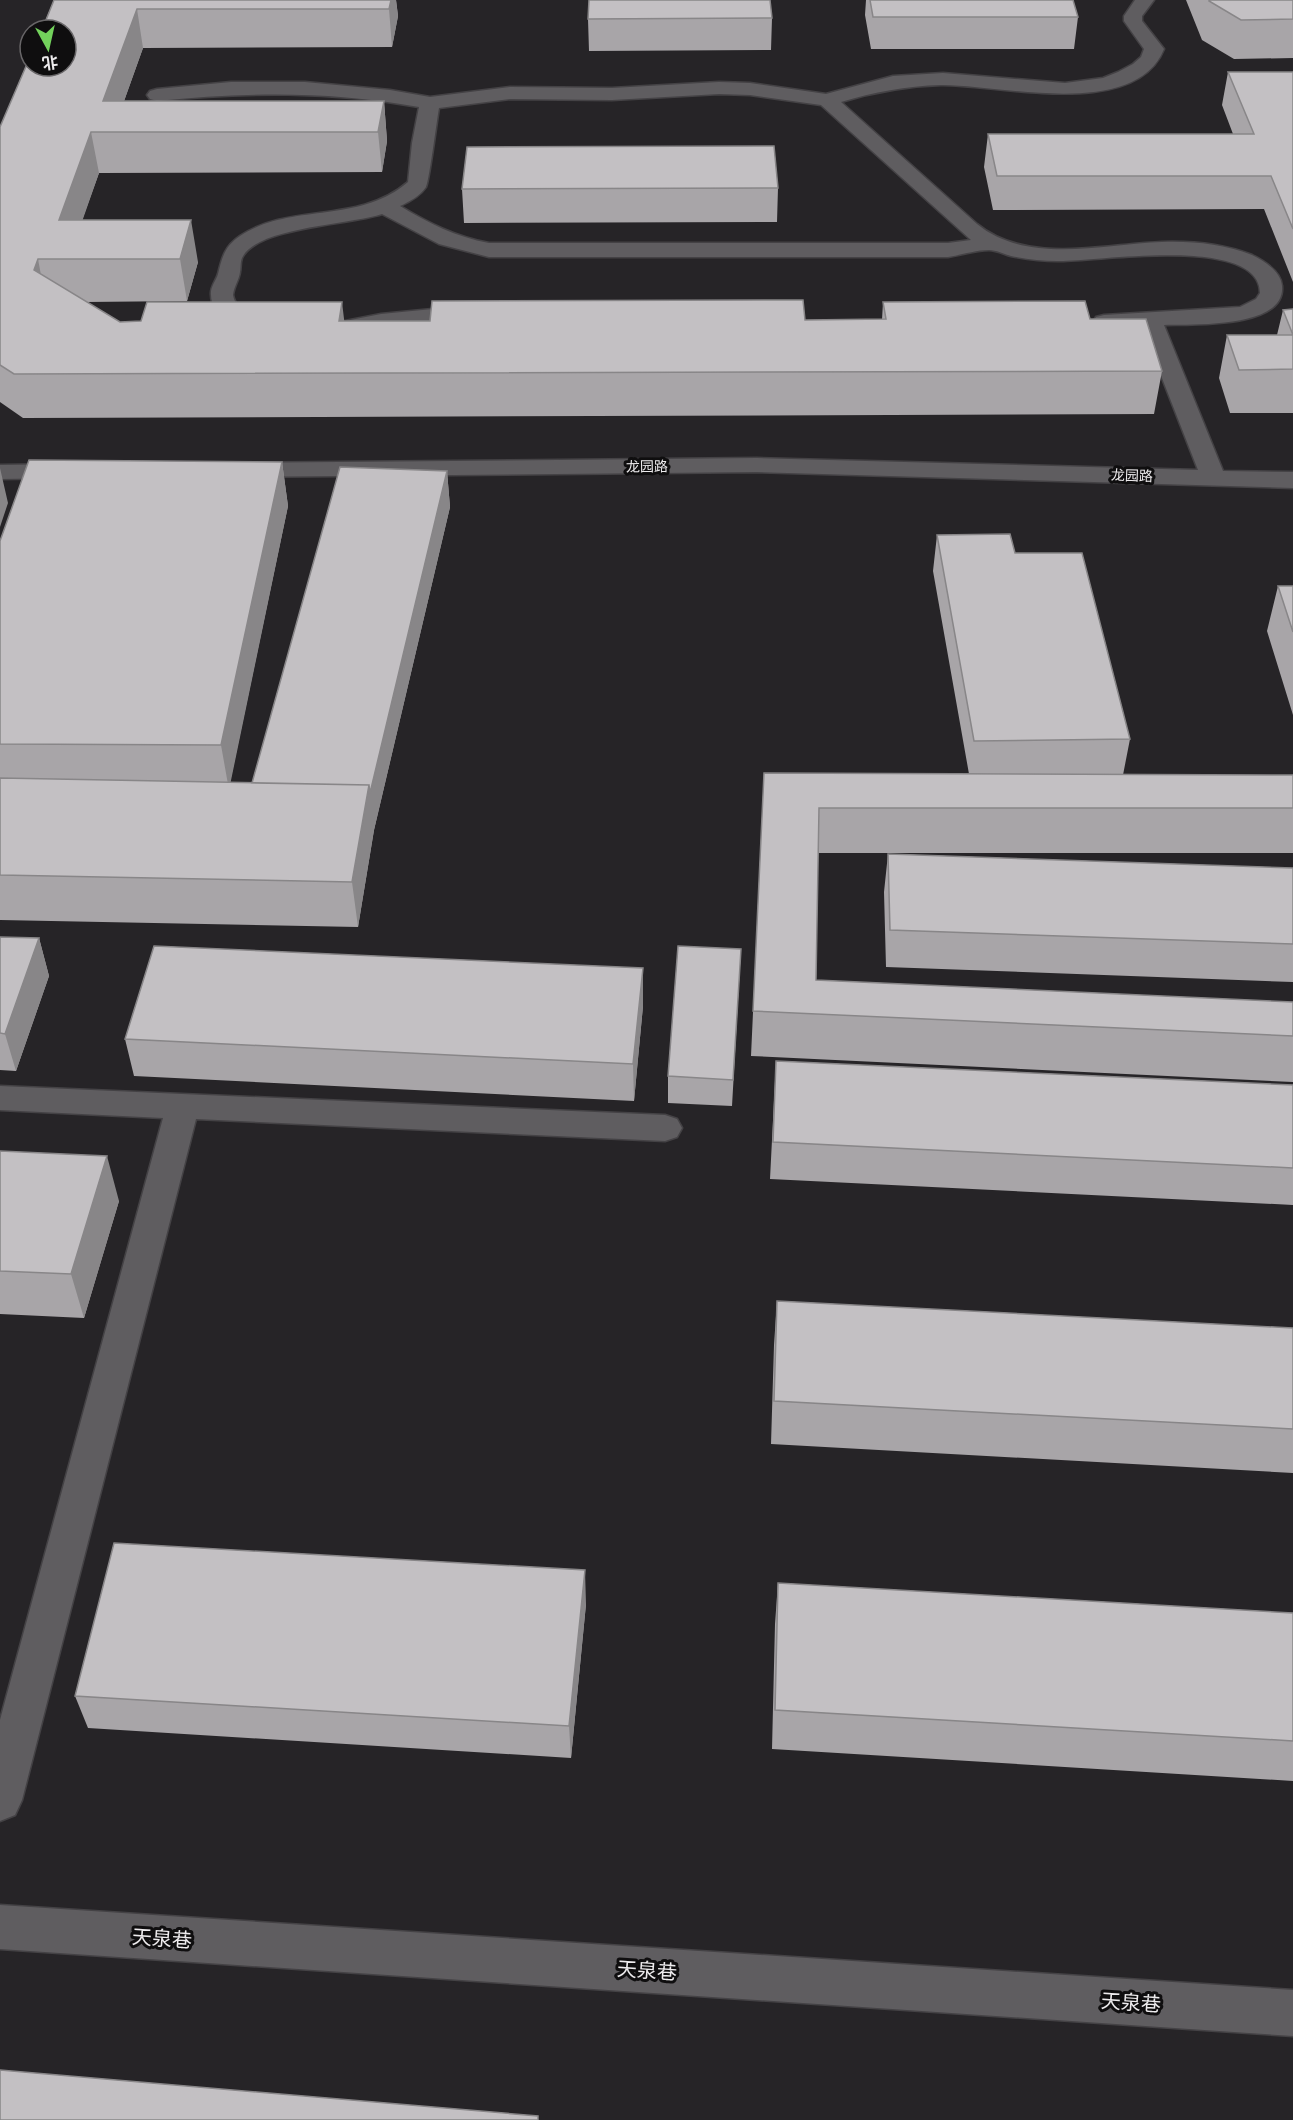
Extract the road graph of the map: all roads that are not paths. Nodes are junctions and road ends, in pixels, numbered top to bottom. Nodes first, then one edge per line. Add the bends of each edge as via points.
1 (1145, 0) edge
2 (158, 95) dead end
3 (827, 100) junction
4 (430, 103) junction
5 (384, 206) junction
6 (993, 243) junction
7 (498, 312) edge
8 (1151, 321) junction
9 (1079, 322) edge
10 (278, 332) edge
11 (317, 333) edge
12 (213, 470) edge
13 (95, 471) edge
14 (0, 472) edge
15 (1213, 477) junction
16 (1293, 480) edge
17 (0, 1098) edge
18 (182, 1108) junction
19 (664, 1128) dead end
20 (0, 1800) edge
21 (0, 1927) edge
22 (1293, 2013) edge

1 - 3 street via 1132,21 1154,49 1150,59 1107,83 1043,89 969,80 918,80 869,87
2 - 4 street via 231,88 305,88
3 - 4 street via 718,88 612,94 510,93
3 - 6 street via 969,229
4 - 5 street via 418,184
5 - 6 street via 431,234 489,250 948,249
5 - 10 street via 348,217 274,228 243,244 233,254 223,286 225,306 244,322
6 - 8 street via 1050,255 1204,249 1254,264 1271,282 1268,301 1244,314
7 - 11 street via 381,321
8 - 9 street
8 - 15 street
12 - 15 street, 龙园路 via 757,465
13 - 14 street
15 - 16 street, 龙园路
17 - 18 street
18 - 19 street
18 - 20 street
21 - 22 street, 天泉巷

